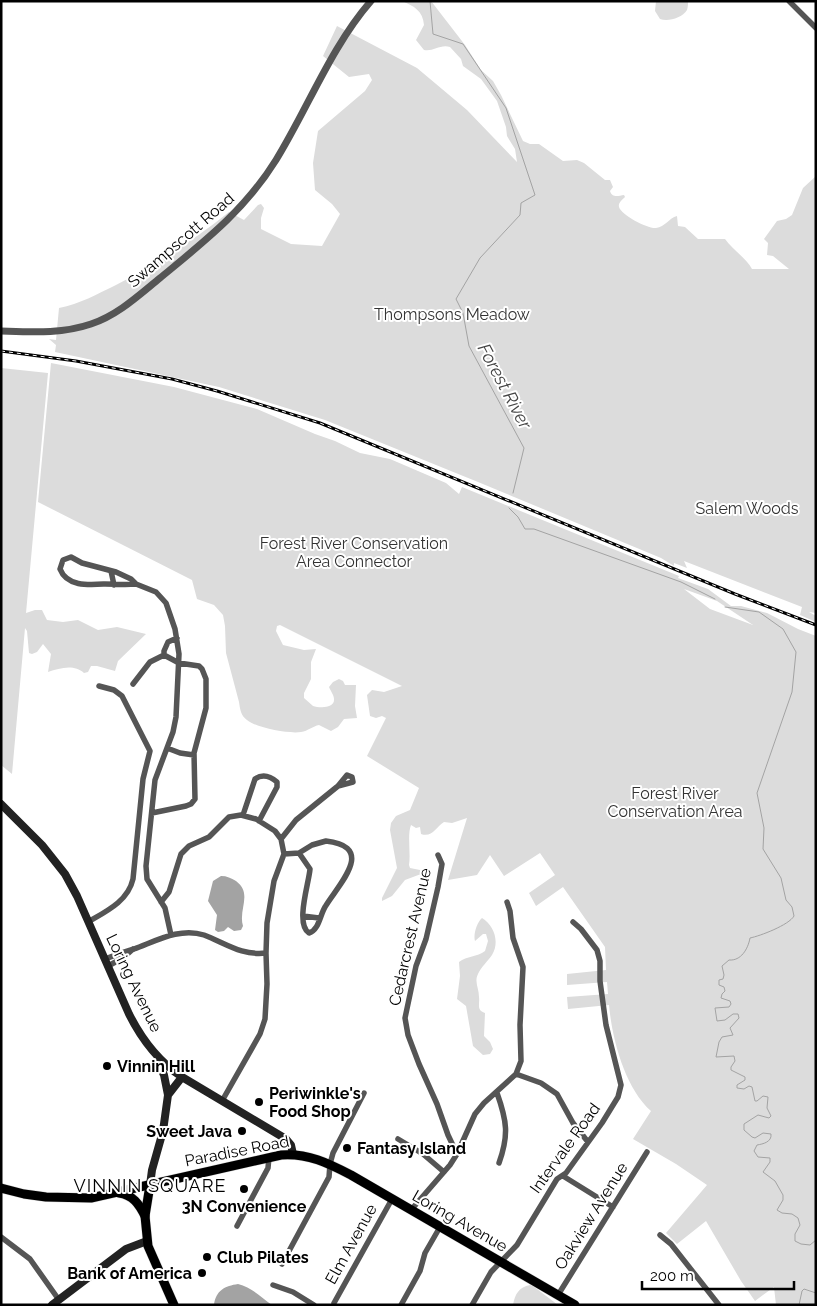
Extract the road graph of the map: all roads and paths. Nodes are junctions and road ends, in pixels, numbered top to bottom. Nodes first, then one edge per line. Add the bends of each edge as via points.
1 (372, 1) edge
2 (789, 1) edge
3 (816, 28) edge
4 (1, 331) edge
5 (110, 570) junction
6 (136, 584) junction
7 (114, 585) junction
8 (177, 638) junction
9 (164, 655) junction
10 (179, 662) junction
11 (133, 684) dead end
12 (99, 686) dead end
13 (167, 748) junction
14 (194, 755) junction
15 (338, 786) dead end
16 (3, 806) edge
17 (152, 813) junction
18 (243, 815) junction
19 (259, 821) junction
20 (281, 839) junction
21 (299, 853) junction
22 (284, 854) junction
23 (438, 855) dead end
24 (161, 902) junction
25 (507, 902) dead end
26 (303, 916) junction
27 (319, 918) junction
28 (88, 922) junction
29 (573, 922) dead end
30 (171, 936) junction
31 (266, 953) junction
32 (106, 962) junction
33 (149, 1048) junction
34 (516, 1074) junction
35 (182, 1077) junction
36 (364, 1093) dead end
37 (497, 1093) junction
38 (168, 1095) junction
39 (222, 1101) junction
40 (398, 1139) dead end
41 (588, 1142) junction
42 (646, 1152) dead end
43 (293, 1154) junction
44 (457, 1154) junction
45 (269, 1157) junction
46 (499, 1163) dead end
47 (330, 1164) junction
48 (444, 1172) junction
49 (563, 1176) junction
50 (150, 1185) junction
51 (1, 1188) edge
52 (113, 1194) junction
53 (392, 1199) junction
54 (613, 1207) junction
55 (411, 1210) junction
56 (146, 1216) junction
57 (237, 1226) dead end
58 (440, 1227) junction
59 (660, 1235) dead end
60 (1, 1237) edge
61 (147, 1242) junction
62 (501, 1262) junction
63 (282, 1264) dead end
64 (273, 1285) dead end
65 (558, 1295) junction
66 (59, 1300) junction
67 (334, 1303) dead end
68 (52, 1305) edge
69 (174, 1305) edge
70 (314, 1305) edge
71 (401, 1305) edge
72 (472, 1305) edge
73 (575, 1305) edge
74 (718, 1305) edge

1 - 4 street, Swampscott Road via 345,37 283,149 248,200 223,226 124,307 93,324 54,332
2 - 3 street
5 - 6 street
5 - 7 street
5 - 7 street via 71,558 64,560 60,569 66,577 81,584
6 - 7 street
6 - 8 street via 152,590 163,599
8 - 9 street via 168,642
8 - 10 street
9 - 10 street
9 - 11 street via 150,662
10 - 13 street via 175,722
10 - 14 street via 199,666 206,679 206,708
12 - 28 street via 122,696 150,748 150,755 142,786 131,888 115,906
13 - 14 street
13 - 17 street via 155,780
14 - 17 street via 196,796 193,802
15 - 20 street via 296,820
16 - 28 main road, Loring Avenue via 61,869
17 - 24 street via 147,876
18 - 19 street
18 - 19 street via 255,779 268,776 277,782 277,787
18 - 24 street via 229,817 208,837 185,849 178,860 169,892
19 - 20 street
20 - 22 street
21 - 22 street
21 - 26 street via 310,869
21 - 27 street via 326,841 343,846 350,855 352,867
22 - 31 street via 271,893
23 - 44 street, Cedarcrest Avenue via 442,864 438,886 405,1018 419,1064
24 - 30 street
25 - 34 street via 513,938 523,967 522,1054
26 - 27 street
26 - 27 street via 305,930 309,933 315,930
28 - 32 main road, Loring Avenue
29 - 41 street, Intervale Road via 597,950 606,1025 621,1080 614,1104
30 - 31 street via 192,933 251,954
30 - 32 street via 149,942
31 - 39 street via 267,1008 263,1026
32 - 33 main road, Loring Avenue via 134,1024
33 - 35 main road, Loring Avenue
33 - 38 main road via 162,1069
34 - 37 street
34 - 41 street via 541,1083 557,1094
35 - 38 main road
35 - 39 main road, Loring Avenue
36 - 47 street
37 - 44 street via 475,1114
37 - 46 street via 506,1129
38 - 50 main road
39 - 43 main road, Loring Avenue via 286,1139
40 - 48 street
41 - 49 street, Intervale Road
42 - 54 street, Oakview Avenue
43 - 45 main road, Paradise Road
43 - 47 main road, Paradise Road
44 - 48 street
45 - 50 main road, Paradise Road
45 - 57 street via 268,1168
47 - 53 main road, Loring Avenue
47 - 63 street via 329,1177
48 - 55 street
49 - 54 street
49 - 62 street, Intervale Road via 517,1245
50 - 52 main road, Paradise Road
50 - 56 main road
51 - 52 main road, Paradise Road via 61,1198
52 - 56 main road via 129,1196
53 - 55 main road, Loring Avenue
53 - 67 street, Elm Avenue
54 - 65 street, Oakview Avenue
55 - 58 main road, Loring Avenue
56 - 61 main road
58 - 62 main road, Loring Avenue
58 - 71 street
59 - 74 street
60 - 66 street via 30,1259
61 - 66 main road via 126,1249
61 - 69 main road
62 - 65 main road, Loring Avenue
62 - 72 street, Intervale Road via 491,1272
64 - 70 street via 294,1292
65 - 73 main road, Loring Avenue
66 - 68 main road

